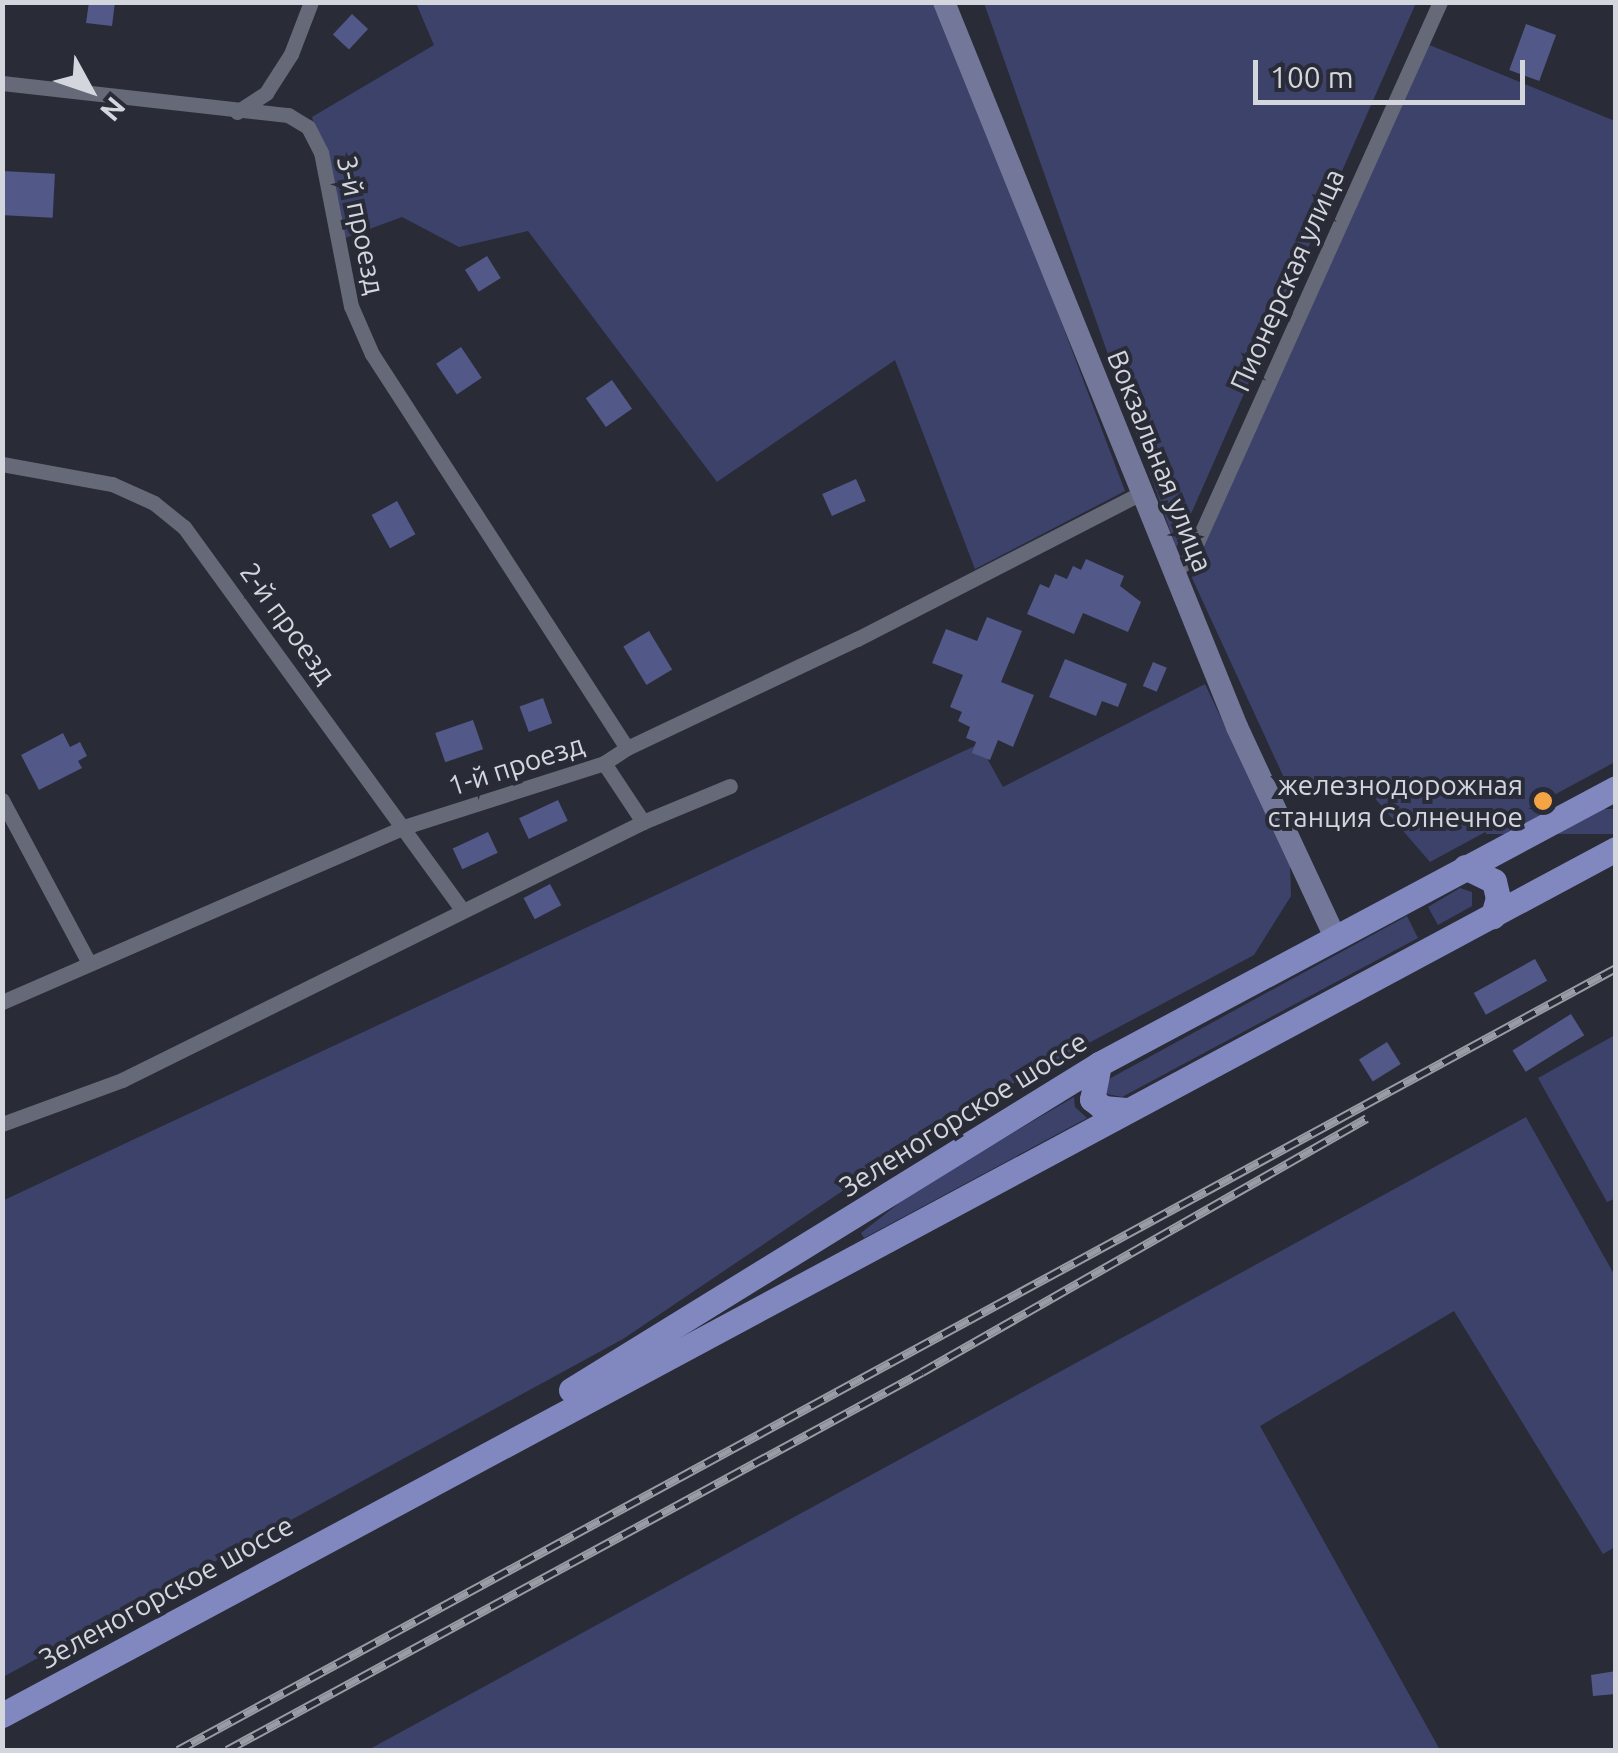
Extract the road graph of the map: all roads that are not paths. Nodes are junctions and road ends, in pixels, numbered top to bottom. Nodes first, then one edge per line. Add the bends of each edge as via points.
1 (311, 2) edge
2 (944, 2) edge
3 (1440, 2) edge
4 (2, 83) edge
5 (236, 112) junction
6 (2, 464) edge
7 (1140, 494) junction
8 (1173, 572) junction
9 (627, 748) junction
10 (604, 763) junction
11 (730, 786) dead end
12 (1616, 788) edge
13 (2, 800) edge
14 (643, 822) junction
15 (404, 827) junction
16 (1616, 849) edge
17 (1465, 867) junction
18 (462, 910) junction
19 (1492, 916) junction
20 (1334, 937) junction
21 (89, 963) junction
22 (2, 1002) edge
23 (1100, 1064) junction
24 (1126, 1110) junction
25 (2, 1124) edge
26 (358, 1521) junction
27 (2, 1715) edge

1 - 5 street via 266,92
2 - 7 street, Вокзальная улица
3 - 8 street, Пионерская улица via 1190,558
4 - 5 street, 3-й проезд
5 - 9 street, 3-й проезд via 288,115 308,127 321,152 351,306 372,354
6 - 15 street, 2-й проезд via 112,484 154,502 184,527
7 - 8 street, Вокзальная улица
7 - 9 street, 1-й проезд
8 - 20 street, Вокзальная улица via 1236,728
9 - 10 street, 1-й проезд
10 - 14 street
10 - 15 street, 1-й проезд
11 - 14 street
12 - 17 main road, Зеленогорское шоссе
13 - 21 street
14 - 18 street
15 - 18 street, 2-й проезд
15 - 21 street, 1-й проезд
16 - 19 main road, Зеленогорское шоссе
17 - 19 main road via 1494,881
17 - 20 main road, Зеленогорское шоссе
18 - 25 street via 122,1080
19 - 24 main road, Зеленогорское шоссе
20 - 23 main road, Зеленогорское шоссе
21 - 22 street, 1-й проезд
23 - 24 main road via 1092,1099 1103,1108
23 - 26 main road, Зеленогорское шоссе
24 - 26 main road, Зеленогорское шоссе
26 - 27 main road, Зеленогорское шоссе

